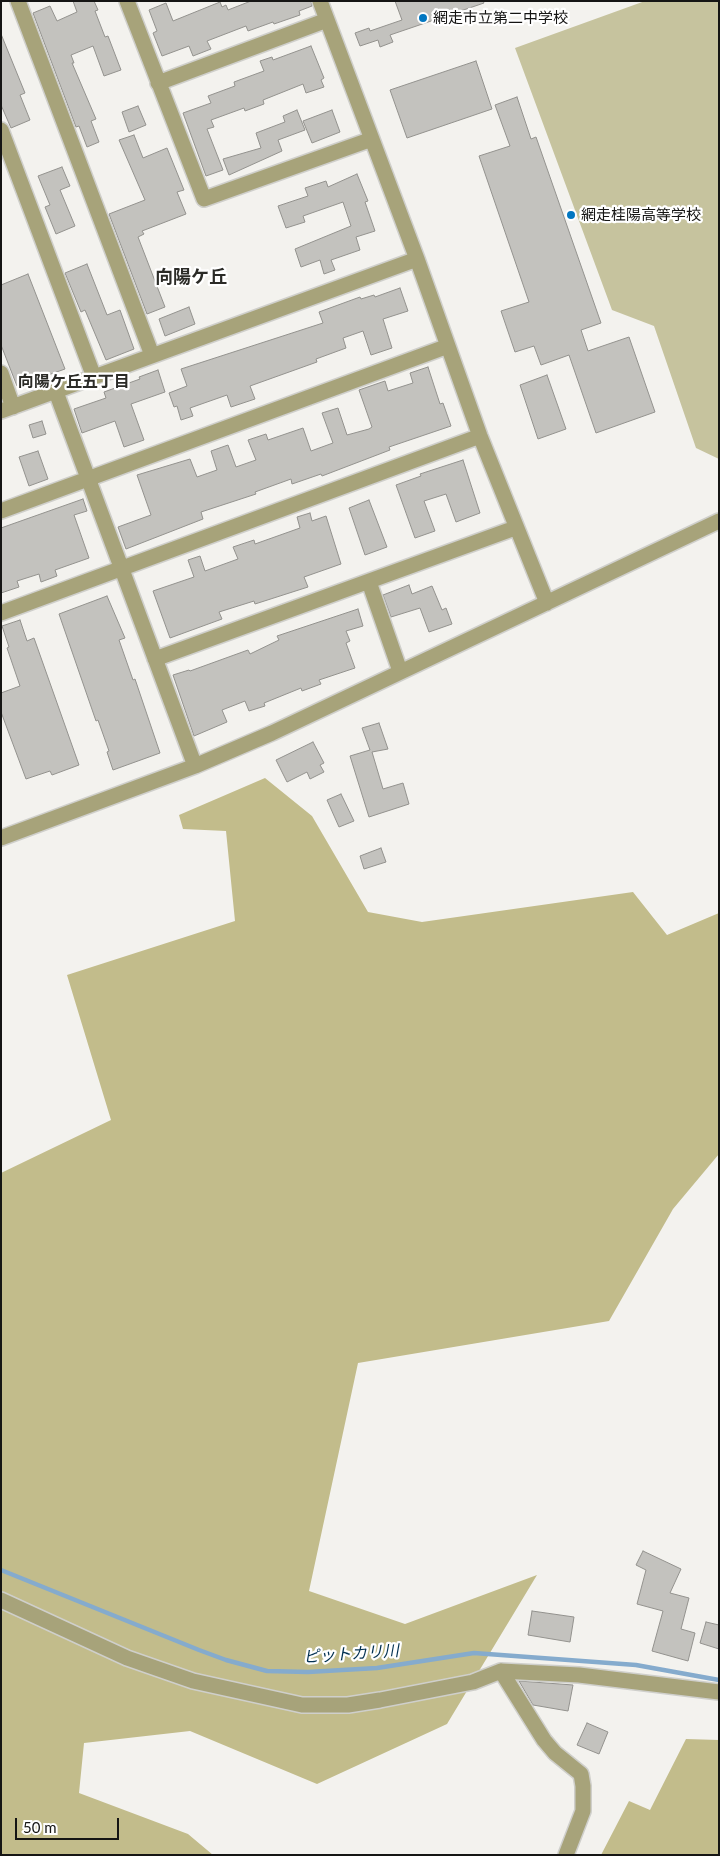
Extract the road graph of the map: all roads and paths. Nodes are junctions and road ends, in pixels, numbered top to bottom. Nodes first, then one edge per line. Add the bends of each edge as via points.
1 (18, 1) edge
2 (127, 1) edge
3 (320, 1) edge
4 (327, 20) junction
5 (158, 83) junction
6 (1, 130) edge
7 (372, 138) junction
8 (417, 259) junction
9 (448, 346) junction
10 (152, 355) junction
11 (1, 373) edge
12 (94, 377) junction
13 (56, 392) junction
14 (7, 409) edge
15 (480, 436) junction
16 (88, 481) junction
17 (1, 512) edge
18 (719, 521) edge
19 (515, 528) junction
20 (122, 569) junction
21 (368, 582) junction
22 (547, 603) junction
23 (1, 613) edge
24 (155, 659) junction
25 (400, 671) junction
26 (195, 766) junction
27 (1, 838) edge
28 (1, 1600) edge
29 (501, 1671) junction
30 (719, 1692) edge
31 (566, 1855) edge

1 - 10 street
2 - 5 street
3 - 4 street
4 - 5 street
4 - 7 street
5 - 7 street via 204,199
6 - 12 street
7 - 8 street
8 - 9 street
8 - 10 street
9 - 15 street
9 - 16 street
10 - 12 street
11 - 14 street
12 - 13 street
13 - 14 street
13 - 16 street
15 - 19 street
15 - 20 street
16 - 17 street
16 - 20 street
18 - 22 street
19 - 21 street
19 - 22 street
20 - 23 street
20 - 24 street
21 - 24 street
21 - 25 street
22 - 25 street
24 - 26 street
25 - 26 street
26 - 27 street
28 - 29 street via 127,1658 193,1680 302,1706 348,1705 380,1700 473,1682
29 - 30 street via 579,1675
29 - 31 street via 544,1740 581,1774 582,1810

